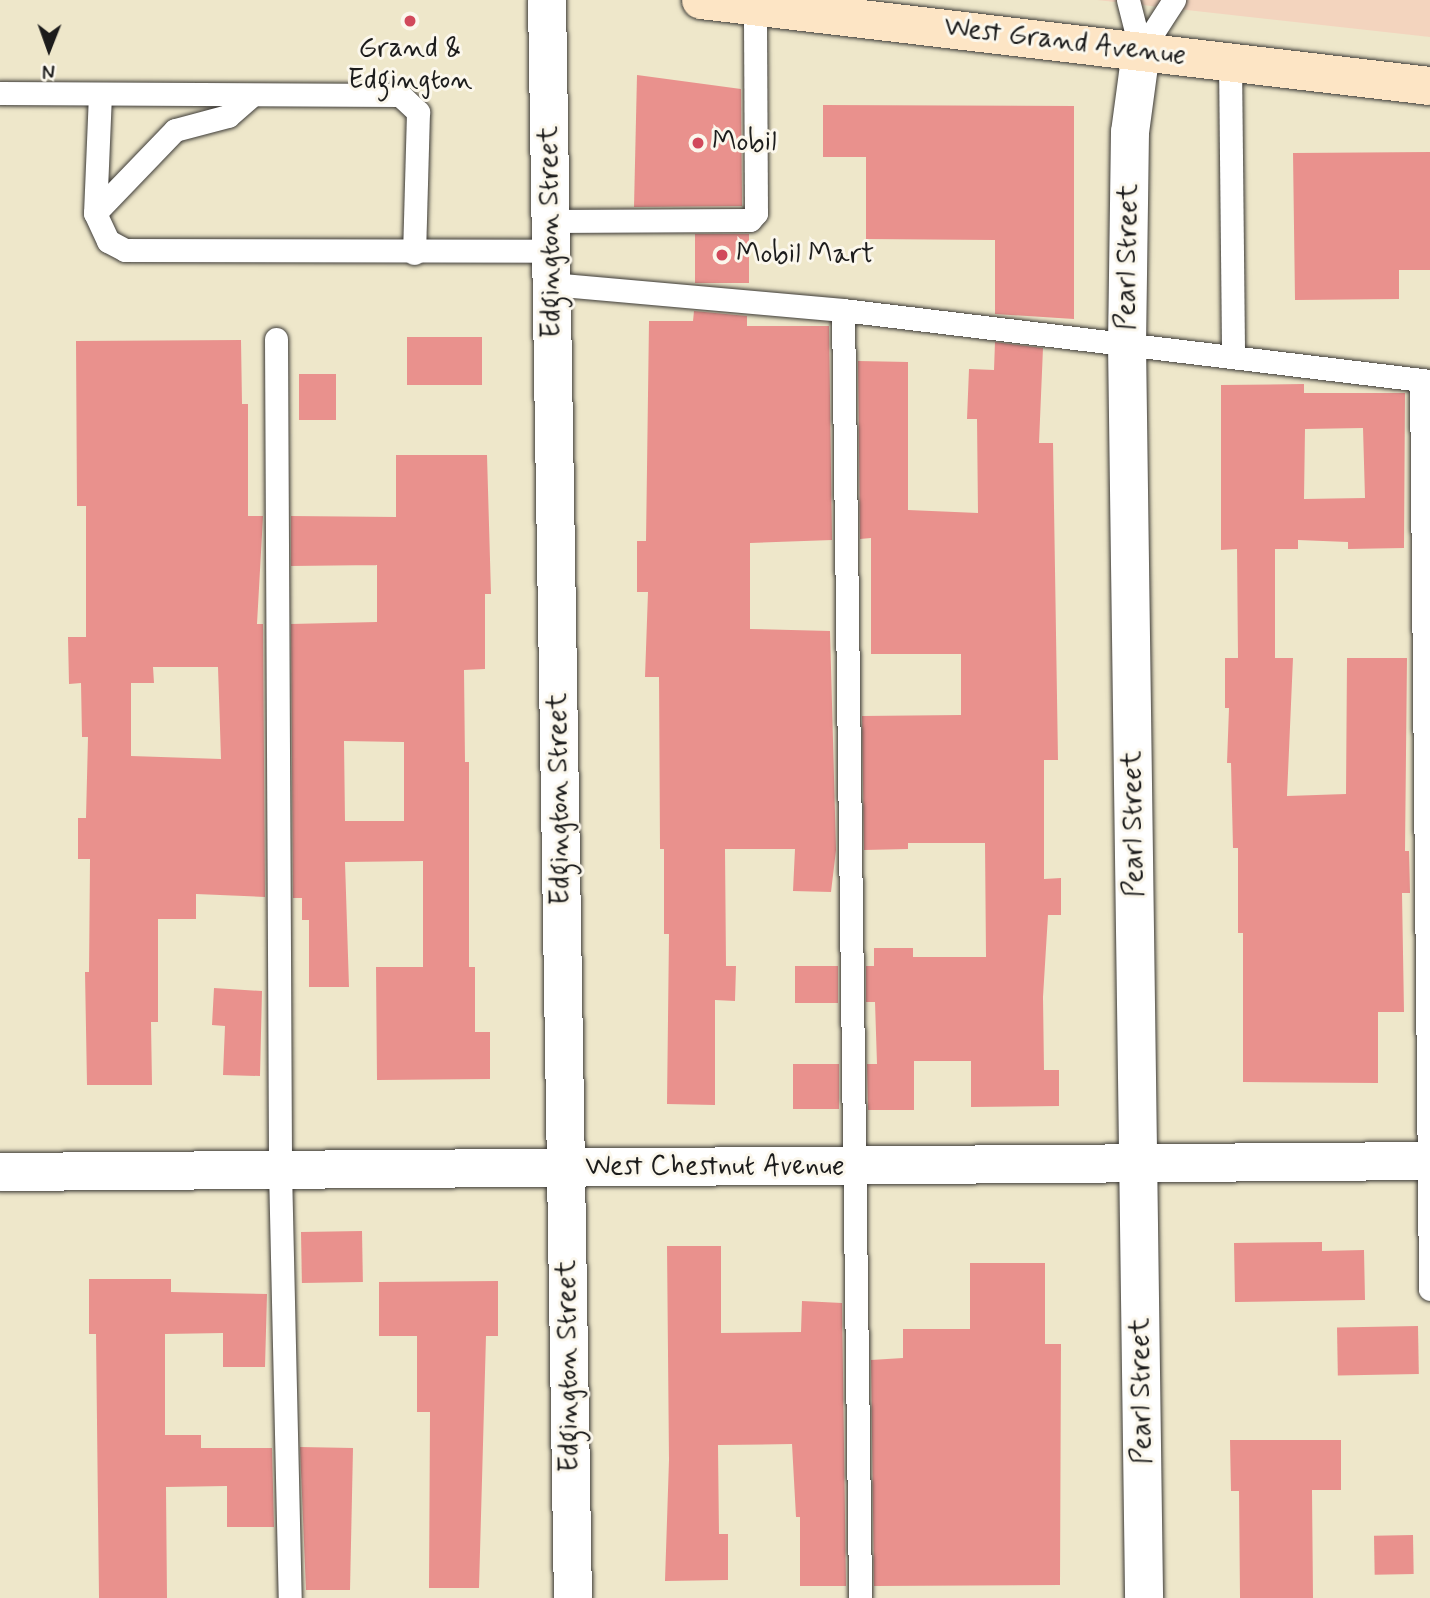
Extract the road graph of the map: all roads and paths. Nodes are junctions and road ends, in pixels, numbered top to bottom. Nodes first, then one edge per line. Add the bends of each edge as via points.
1 (547, 0) edge
2 (701, 0) edge
3 (1128, 0) edge
4 (1174, 0) edge
5 (755, 6) junction
6 (822, 7) edge
7 (1141, 51) junction
8 (1230, 61) junction
9 (1430, 86) edge
10 (0, 93) edge
11 (100, 94) junction
12 (251, 96) junction
13 (95, 213) junction
14 (551, 252) junction
15 (414, 253) junction
16 (842, 310) junction
17 (276, 339) dead end
18 (1127, 343) junction
19 (1233, 356) junction
20 (1426, 380) edge
21 (1430, 1161) edge
22 (1139, 1163) junction
23 (855, 1166) junction
24 (566, 1167) junction
25 (279, 1169) junction
26 (0, 1172) edge
27 (1430, 1289) edge
28 (290, 1598) edge
29 (573, 1598) edge
30 (860, 1598) edge
31 (1144, 1598) edge

1 - 14 street, Edgington Street
2 - 5 main road, West Grand Avenue
3 - 7 lane
4 - 7 lane
5 - 6 main road, West Grand Avenue
5 - 14 lane via 756,214 750,220
6 - 7 main road, West Grand Avenue
7 - 8 main road, West Grand Avenue
7 - 18 street, Pearl Street via 1130,132
8 - 9 main road, West Grand Avenue
8 - 19 lane
10 - 11 lane
11 - 12 lane
11 - 13 lane
12 - 13 lane via 228,116 174,130
12 - 15 lane via 400,95 418,112
13 - 15 lane via 108,241 125,250
14 - 15 lane
14 - 16 lane
14 - 24 street, Edgington Street
16 - 18 lane
16 - 23 lane
17 - 25 lane
18 - 19 lane
18 - 22 street, Pearl Street
19 - 20 lane
20 - 21 lane
21 - 22 street, West Chestnut Avenue
21 - 27 lane
22 - 23 street, West Chestnut Avenue
22 - 31 street, Pearl Street
23 - 24 street, West Chestnut Avenue
23 - 30 lane
24 - 25 street, West Chestnut Avenue
24 - 29 street, Edgington Street
25 - 26 street, West Chestnut Avenue
25 - 28 lane

